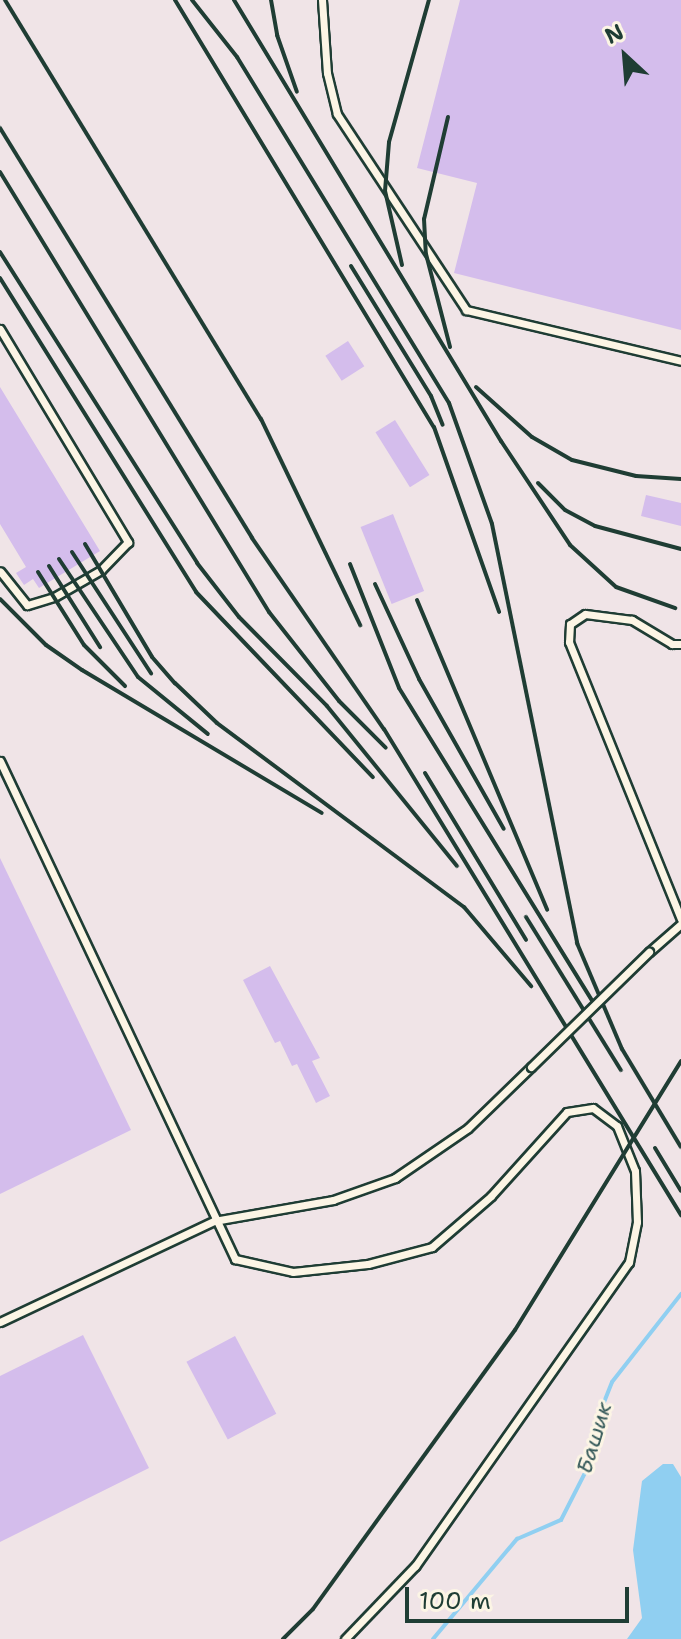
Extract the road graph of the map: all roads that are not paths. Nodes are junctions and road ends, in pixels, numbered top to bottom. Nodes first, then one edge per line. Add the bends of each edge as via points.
1 (322, 0) edge
2 (0, 329) edge
3 (681, 361) edge
4 (0, 571) edge
5 (681, 644) edge
6 (0, 761) edge
7 (681, 921) edge
8 (214, 1221) junction
9 (0, 1322) edge
10 (345, 1639) edge

1 - 3 lane via 327,73 337,114 466,310
2 - 4 lane via 128,542 101,570 54,597 27,605
5 - 7 lane via 632,620 585,614 570,624 569,642
6 - 8 lane
7 - 8 lane, bridge via 468,1128 395,1178 333,1200
8 - 9 lane
8 - 10 lane via 235,1259 293,1272 368,1264 432,1247 491,1196 567,1112 593,1108 617,1126 635,1171 637,1222 629,1262 415,1566

